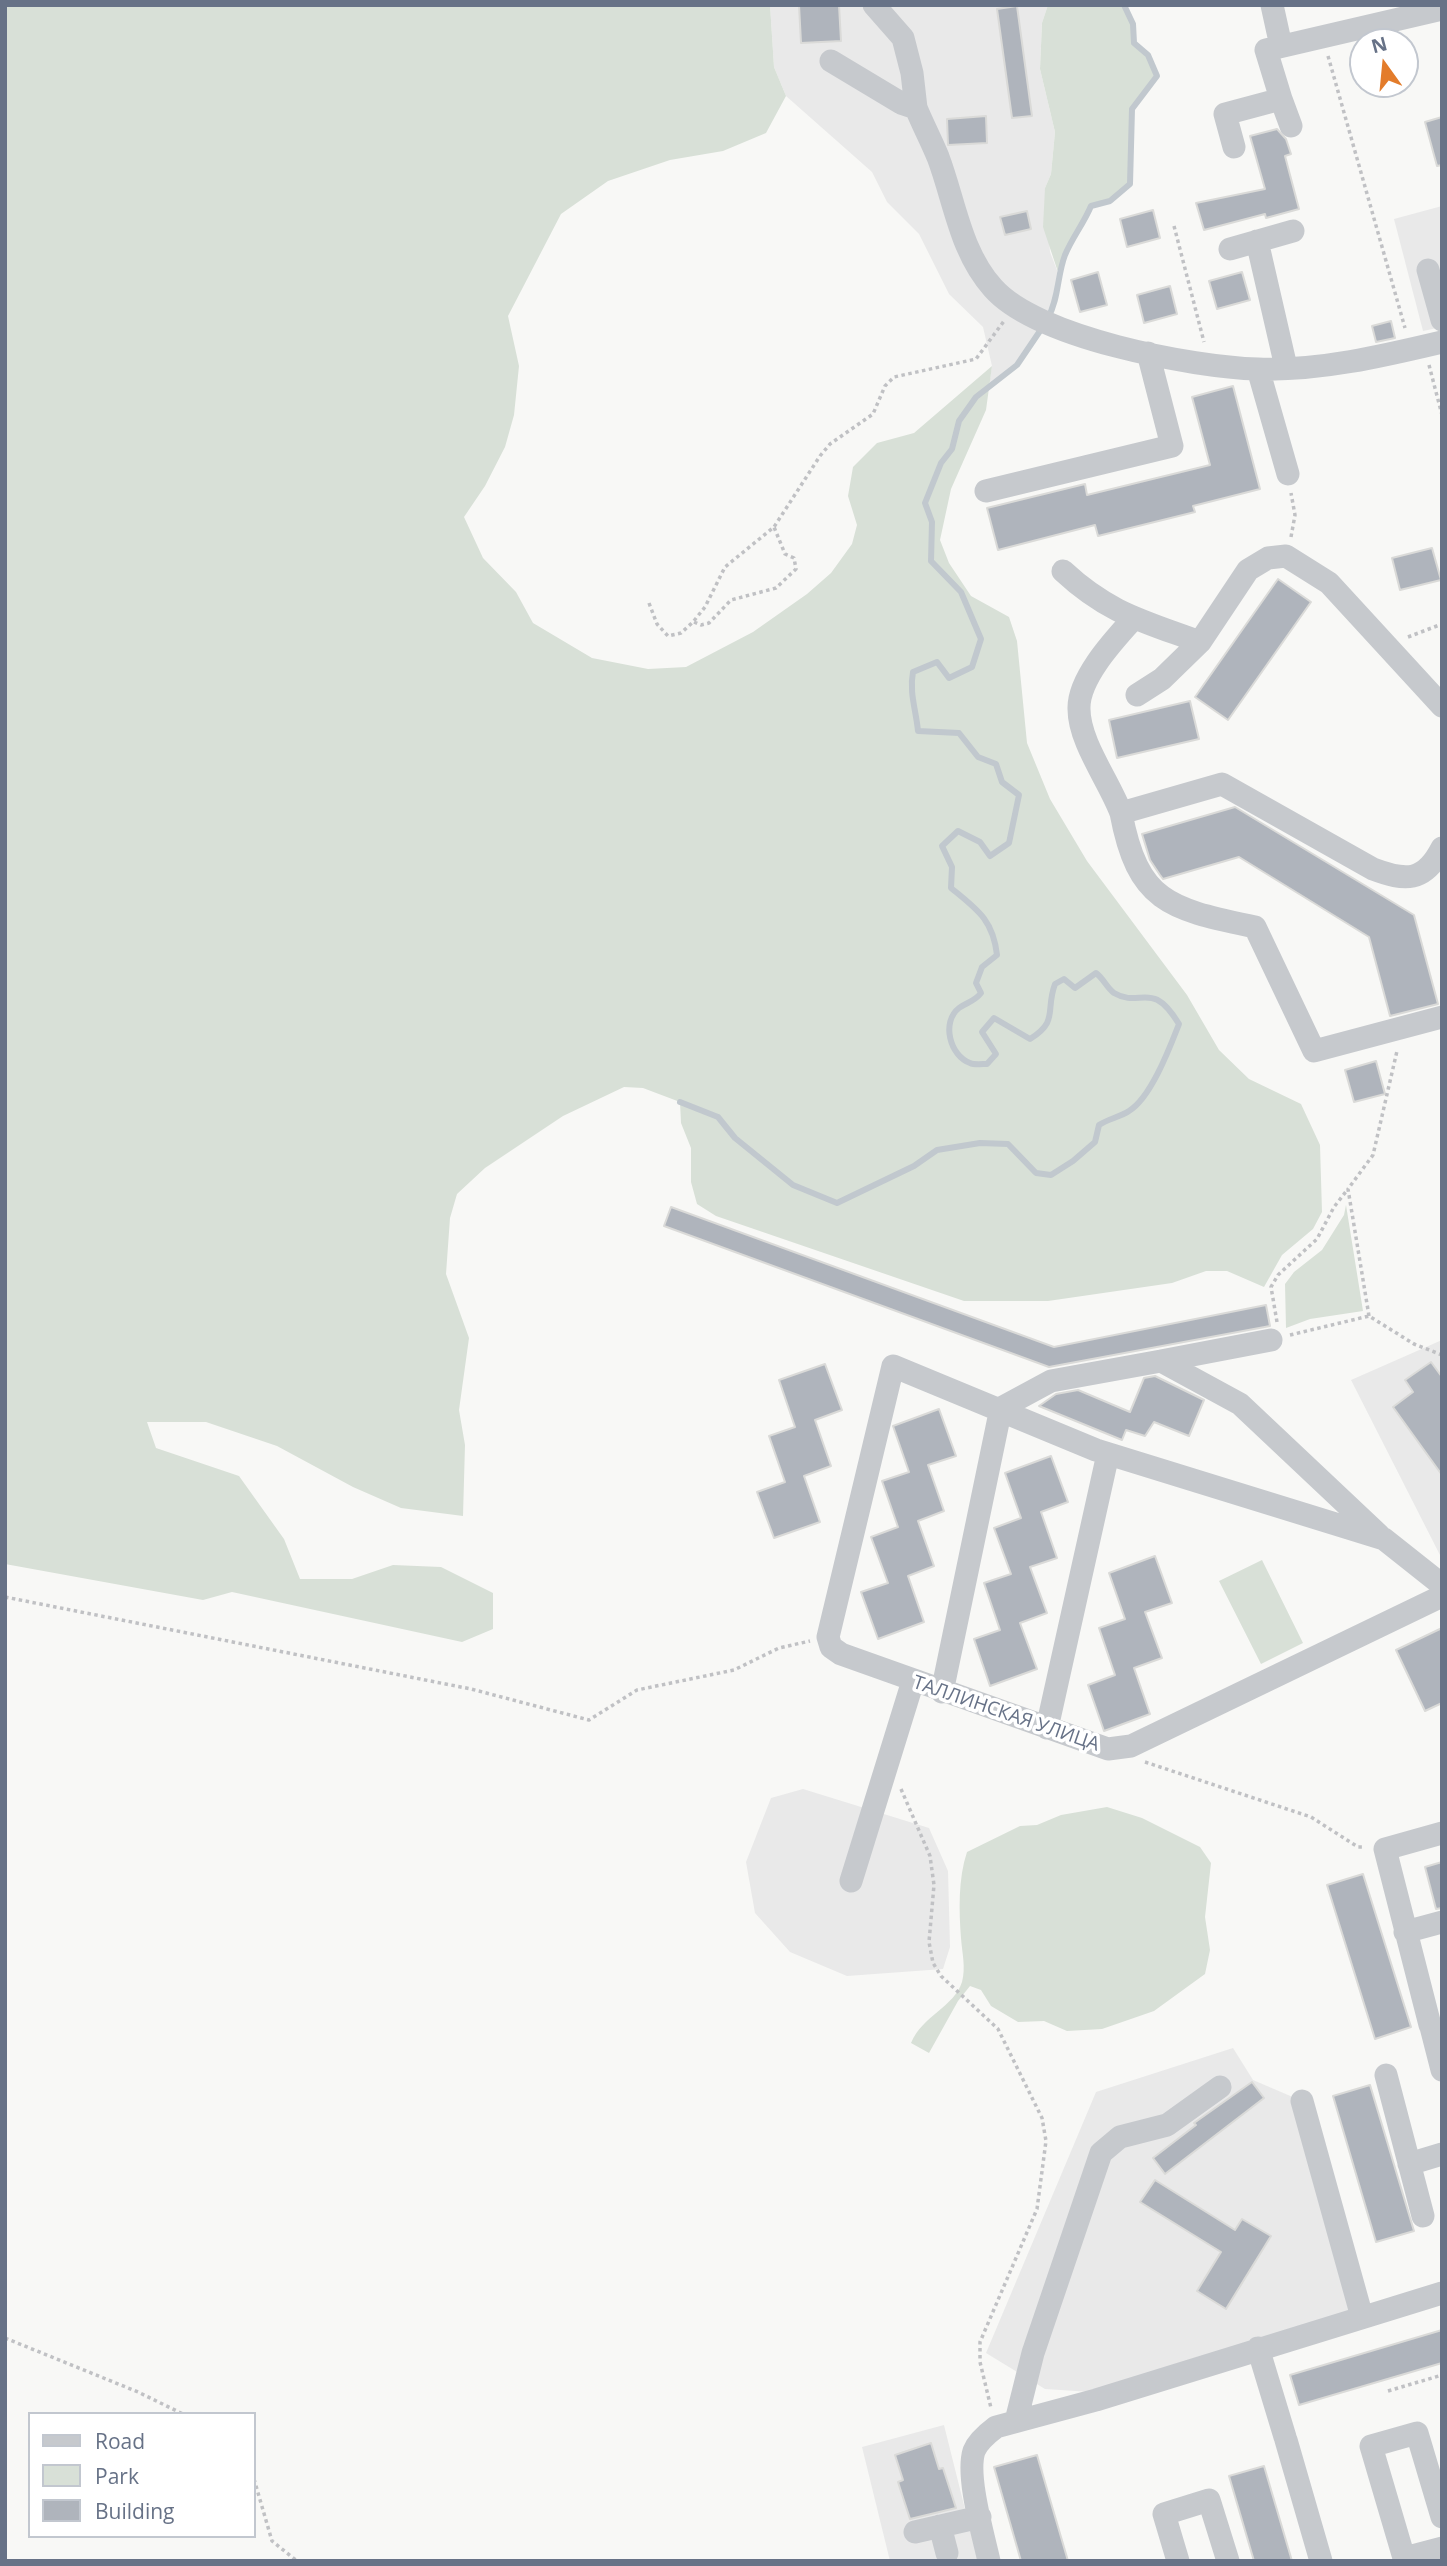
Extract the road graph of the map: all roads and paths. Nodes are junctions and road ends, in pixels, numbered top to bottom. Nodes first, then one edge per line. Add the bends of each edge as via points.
1 (874, 5) edge
2 (1272, 5) edge
3 (1442, 9) edge
4 (1323, 37) junction
5 (1281, 46) junction
6 (831, 61) dead end
7 (1281, 99) junction
8 (916, 108) junction
9 (1291, 125) dead end
10 (1234, 147) dead end
11 (1174, 226) dead end
12 (1293, 231) dead end
13 (1257, 241) junction
14 (1230, 249) dead end
15 (1428, 270) dead end
16 (1016, 306) junction
17 (1442, 320) edge
18 (1426, 345) edge
19 (1148, 353) junction
20 (1209, 363) junction
21 (1286, 367) junction
22 (1258, 369) junction
23 (1442, 415) edge
24 (1288, 474) dead end
25 (986, 491) dead end
26 (1295, 515) dead end
27 (774, 527) junction
28 (1294, 527) dead end
29 (1063, 571) dead end
30 (649, 603) dead end
31 (1134, 618) junction
32 (693, 622) junction
33 (1442, 624) edge
34 (1200, 642) junction
35 (1387, 647) junction
36 (1137, 695) dead end
37 (1442, 706) edge
38 (1121, 813) junction
39 (1442, 848) edge
40 (1442, 1017) edge
41 (1402, 1028) junction
42 (1348, 1189) junction
43 (1369, 1316) junction
44 (1271, 1340) junction
45 (1442, 1355) edge
46 (1161, 1361) junction
47 (1001, 1408) junction
48 (1108, 1454) junction
49 (1384, 1539) junction
50 (1442, 1585) edge
51 (1442, 1596) edge
52 (5, 1597) edge
53 (828, 1637) junction
54 (913, 1681) junction
55 (942, 1692) junction
56 (1047, 1728) junction
57 (888, 1759) junction
58 (1140, 1760) dead end
59 (1442, 1833) edge
60 (1385, 1849) junction
61 (851, 1881) dead end
62 (1442, 1922) edge
63 (1405, 1932) junction
64 (1432, 2018) edge
65 (1442, 2070) edge
66 (1385, 2075) dead end
67 (1220, 2087) dead end
68 (1302, 2101) dead end
69 (1442, 2154) edge
70 (1409, 2164) junction
71 (1423, 2217) dead end
72 (1442, 2293) edge
73 (1362, 2317) junction
74 (5, 2338) edge
75 (1258, 2348) junction
76 (1442, 2375) edge
77 (1388, 2391) dead end
78 (179, 2412) edge
79 (1006, 2424) junction
80 (256, 2486) edge
81 (980, 2517) junction
82 (1442, 2517) edge
83 (940, 2526) junction
84 (915, 2532) dead end
85 (1442, 2548) edge
86 (947, 2553) dead end
87 (297, 2561) edge
88 (989, 2561) edge
89 (1178, 2561) edge
90 (1228, 2561) edge
91 (1321, 2561) edge

1 - 8 street via 903,38
2 - 5 street
3 - 4 street
4 - 5 street
4 - 18 path
5 - 7 street via 1266,50
6 - 8 street
7 - 9 street
7 - 10 street via 1224,114
8 - 16 street via 938,157 973,261 994,290
11 - 20 path
12 - 13 street
13 - 14 street
13 - 21 street
15 - 17 street
16 - 19 street via 1034,319 1088,339
16 - 27 path via 976,359 894,377 873,414 830,444
18 - 21 street
18 - 23 path
19 - 20 street
19 - 25 street via 1172,446
20 - 22 street
21 - 22 street
22 - 24 street
26 - 28 path
27 - 32 path via 725,567
27 - 32 path via 796,569 776,588 731,600 709,623
29 - 31 street via 1112,610
30 - 32 path via 657,624 668,636 681,633
31 - 34 street
31 - 38 street via 1103,653 1079,708 1085,736
33 - 35 path
34 - 35 street via 1248,570 1268,558 1286,556 1329,583
34 - 36 street via 1162,679
35 - 37 street
38 - 39 street via 1222,784 1373,869 1400,879 1420,875
38 - 41 street via 1128,848 1144,881 1159,898 1255,927 1314,1051
40 - 41 street
41 - 42 path via 1373,1156
42 - 43 path
42 - 44 path via 1317,1240 1271,1287 1278,1319
43 - 44 path
43 - 45 path
44 - 46 street
46 - 47 street via 1051,1381
46 - 49 street via 1240,1404
47 - 48 street
47 - 53 street via 893,1366
47 - 55 street
48 - 49 street
48 - 56 street
49 - 50 street
51 - 56 street, ТАЛЛИНСКАЯ УЛИЦА via 1131,1746 1108,1749
52 - 53 path via 509,1698 589,1720 638,1690 734,1670 779,1648
53 - 54 street, ТАЛЛИНСКАЯ УЛИЦА via 831,1647 841,1654
54 - 55 street, ТАЛЛИНСКАЯ УЛИЦА
54 - 57 street
55 - 56 street, ТАЛЛИНСКАЯ УЛИЦА
57 - 61 street
57 - 79 path via 930,1856 934,1885 930,1952 941,1976 998,2029 1042,2118 1046,2141 1037,2209 980,2342 980,2362
58 - 60 path via 1311,1817 1358,1847
59 - 60 street
60 - 63 street
62 - 63 street
63 - 64 street
64 - 65 street
66 - 70 street
67 - 79 street via 1167,2125 1120,2137 1101,2153
68 - 73 street
69 - 70 street
70 - 71 street
72 - 73 street
73 - 75 street
74 - 78 path
75 - 79 street
75 - 91 street
76 - 77 path
79 - 81 street via 984,2437 974,2451 972,2469
80 - 87 path via 272,2541
81 - 83 street
81 - 88 street
82 - 85 street via 1417,2433 1371,2446 1404,2558
83 - 84 street
83 - 86 street
89 - 90 street via 1164,2514 1209,2500

